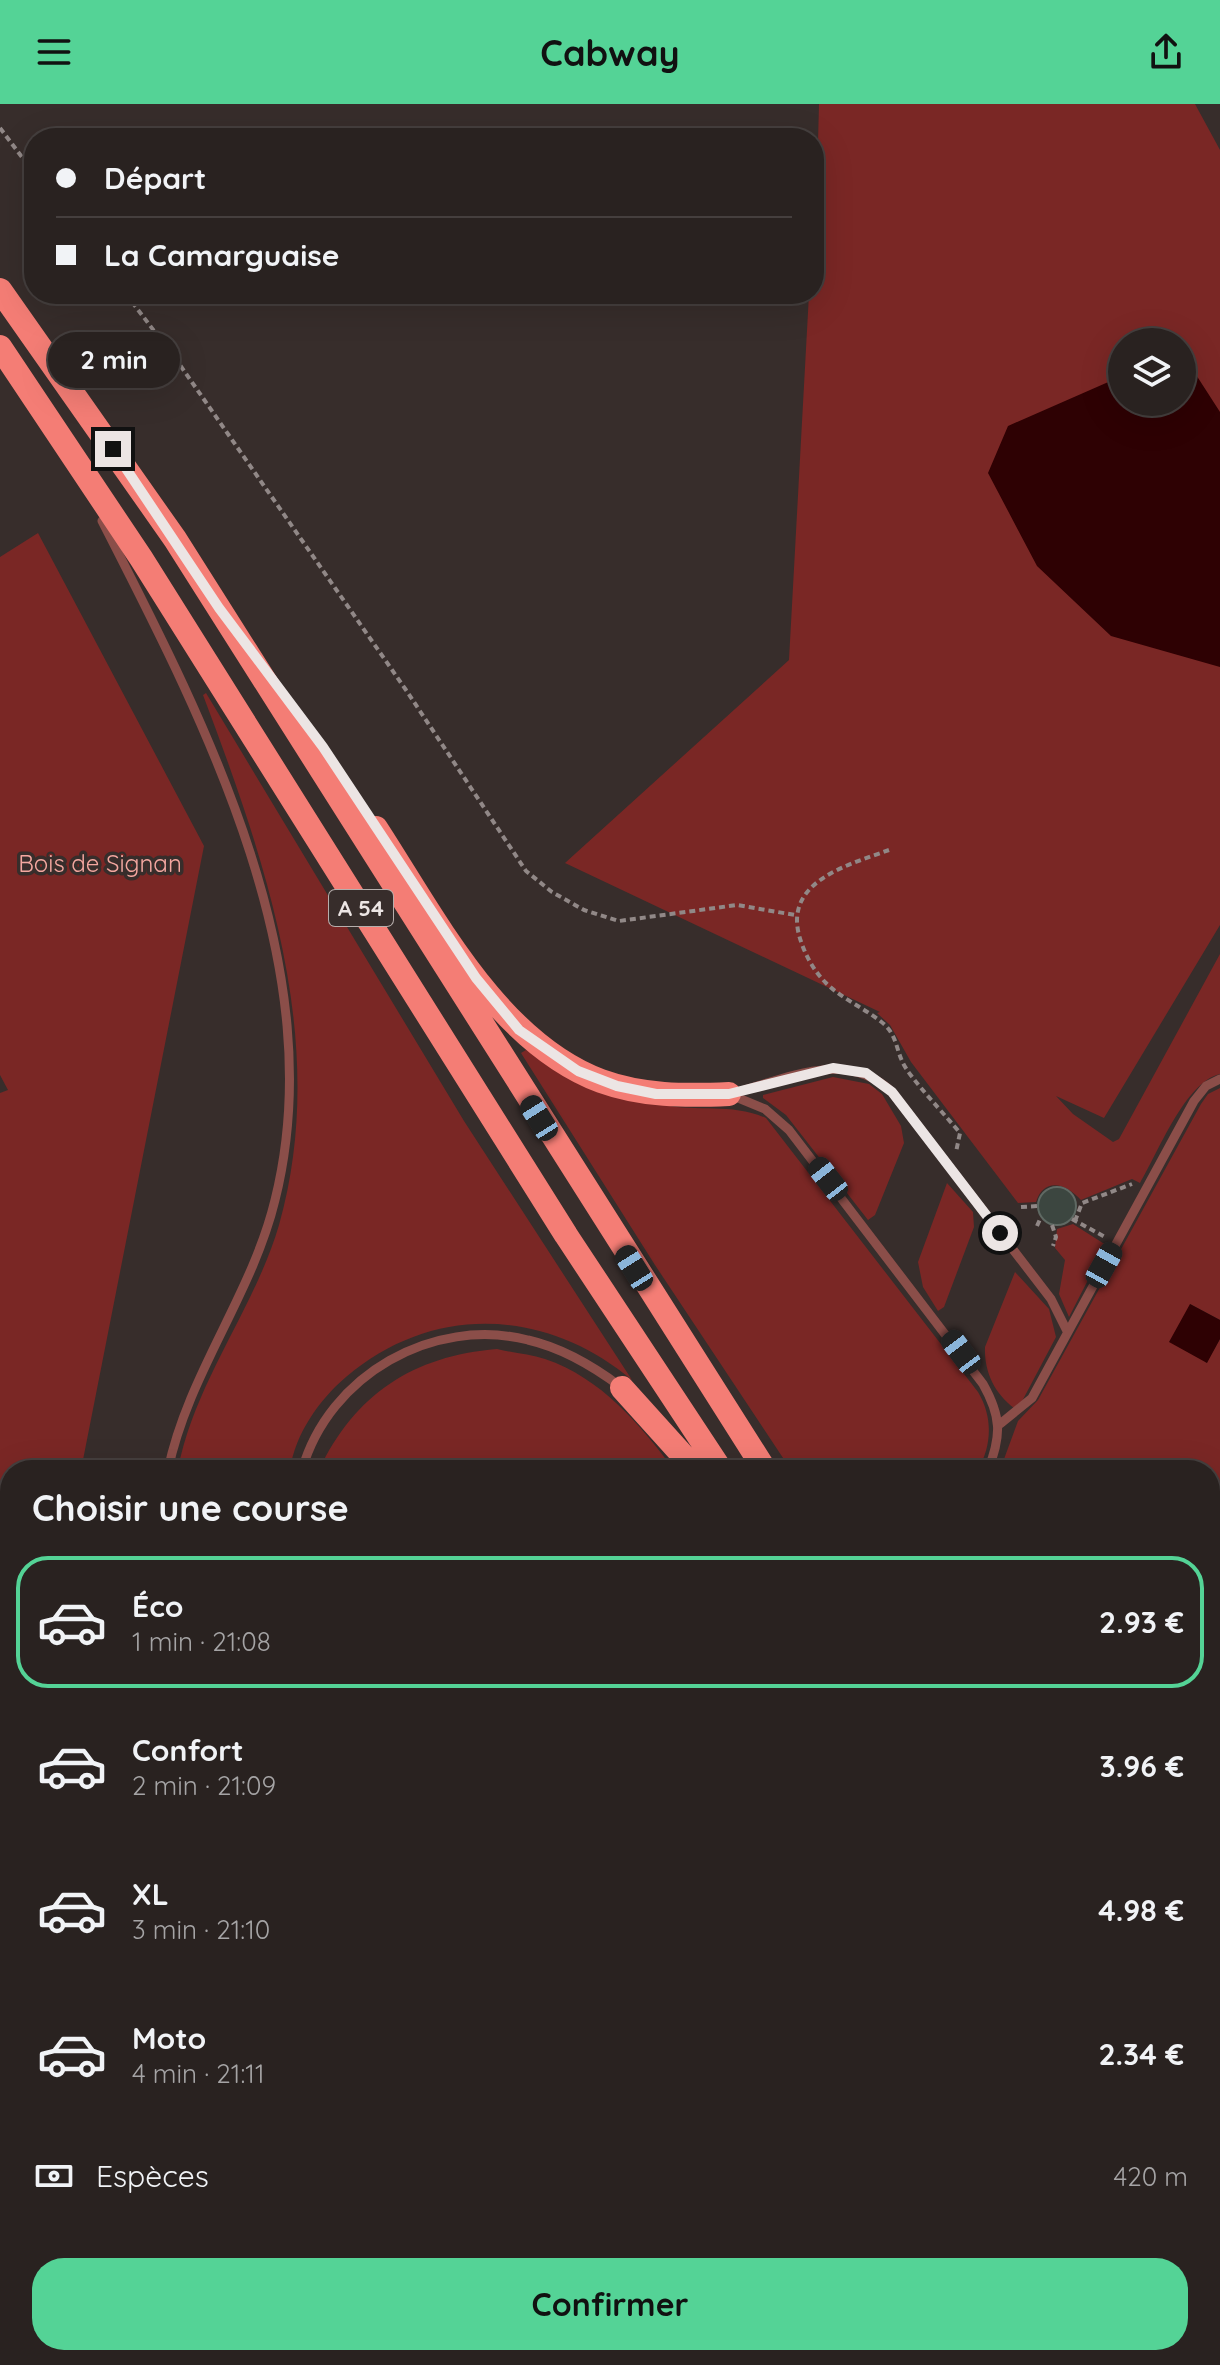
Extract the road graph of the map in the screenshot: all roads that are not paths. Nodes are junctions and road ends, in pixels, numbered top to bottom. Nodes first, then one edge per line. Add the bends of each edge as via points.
1 (0, 290) edge
2 (0, 348) edge
3 (102, 521) joint
4 (219, 608) junction
5 (1220, 1079) edge
6 (729, 1094) junction
7 (1067, 1331) junction
8 (622, 1388) joint
9 (1000, 1424) junction
10 (171, 1460) edge
11 (306, 1460) edge
12 (687, 1460) edge
13 (714, 1460) edge
14 (759, 1460) edge
15 (992, 1460) edge

1 - 4 highway, A 54
2 - 3 highway
2 - 13 highway, A 54 via 141,558 566,1235
3 - 10 lane via 201,718 234,804 273,944 287,1048 287,1132 275,1202 250,1272 180,1423
4 - 6 highway via 323,747 476,978 519,1030 560,1061 617,1086 671,1095
4 - 14 highway, A 54
5 - 7 lane via 1194,1101
6 - 7 lane via 833,1068 856,1069 877,1078 1051,1299
6 - 9 lane via 765,1109 789,1130 961,1352 994,1404
7 - 9 lane via 1032,1398
8 - 11 lane via 568,1354 526,1339 478,1334 440,1340 403,1353 350,1388 322,1423
8 - 12 highway
9 - 15 lane

